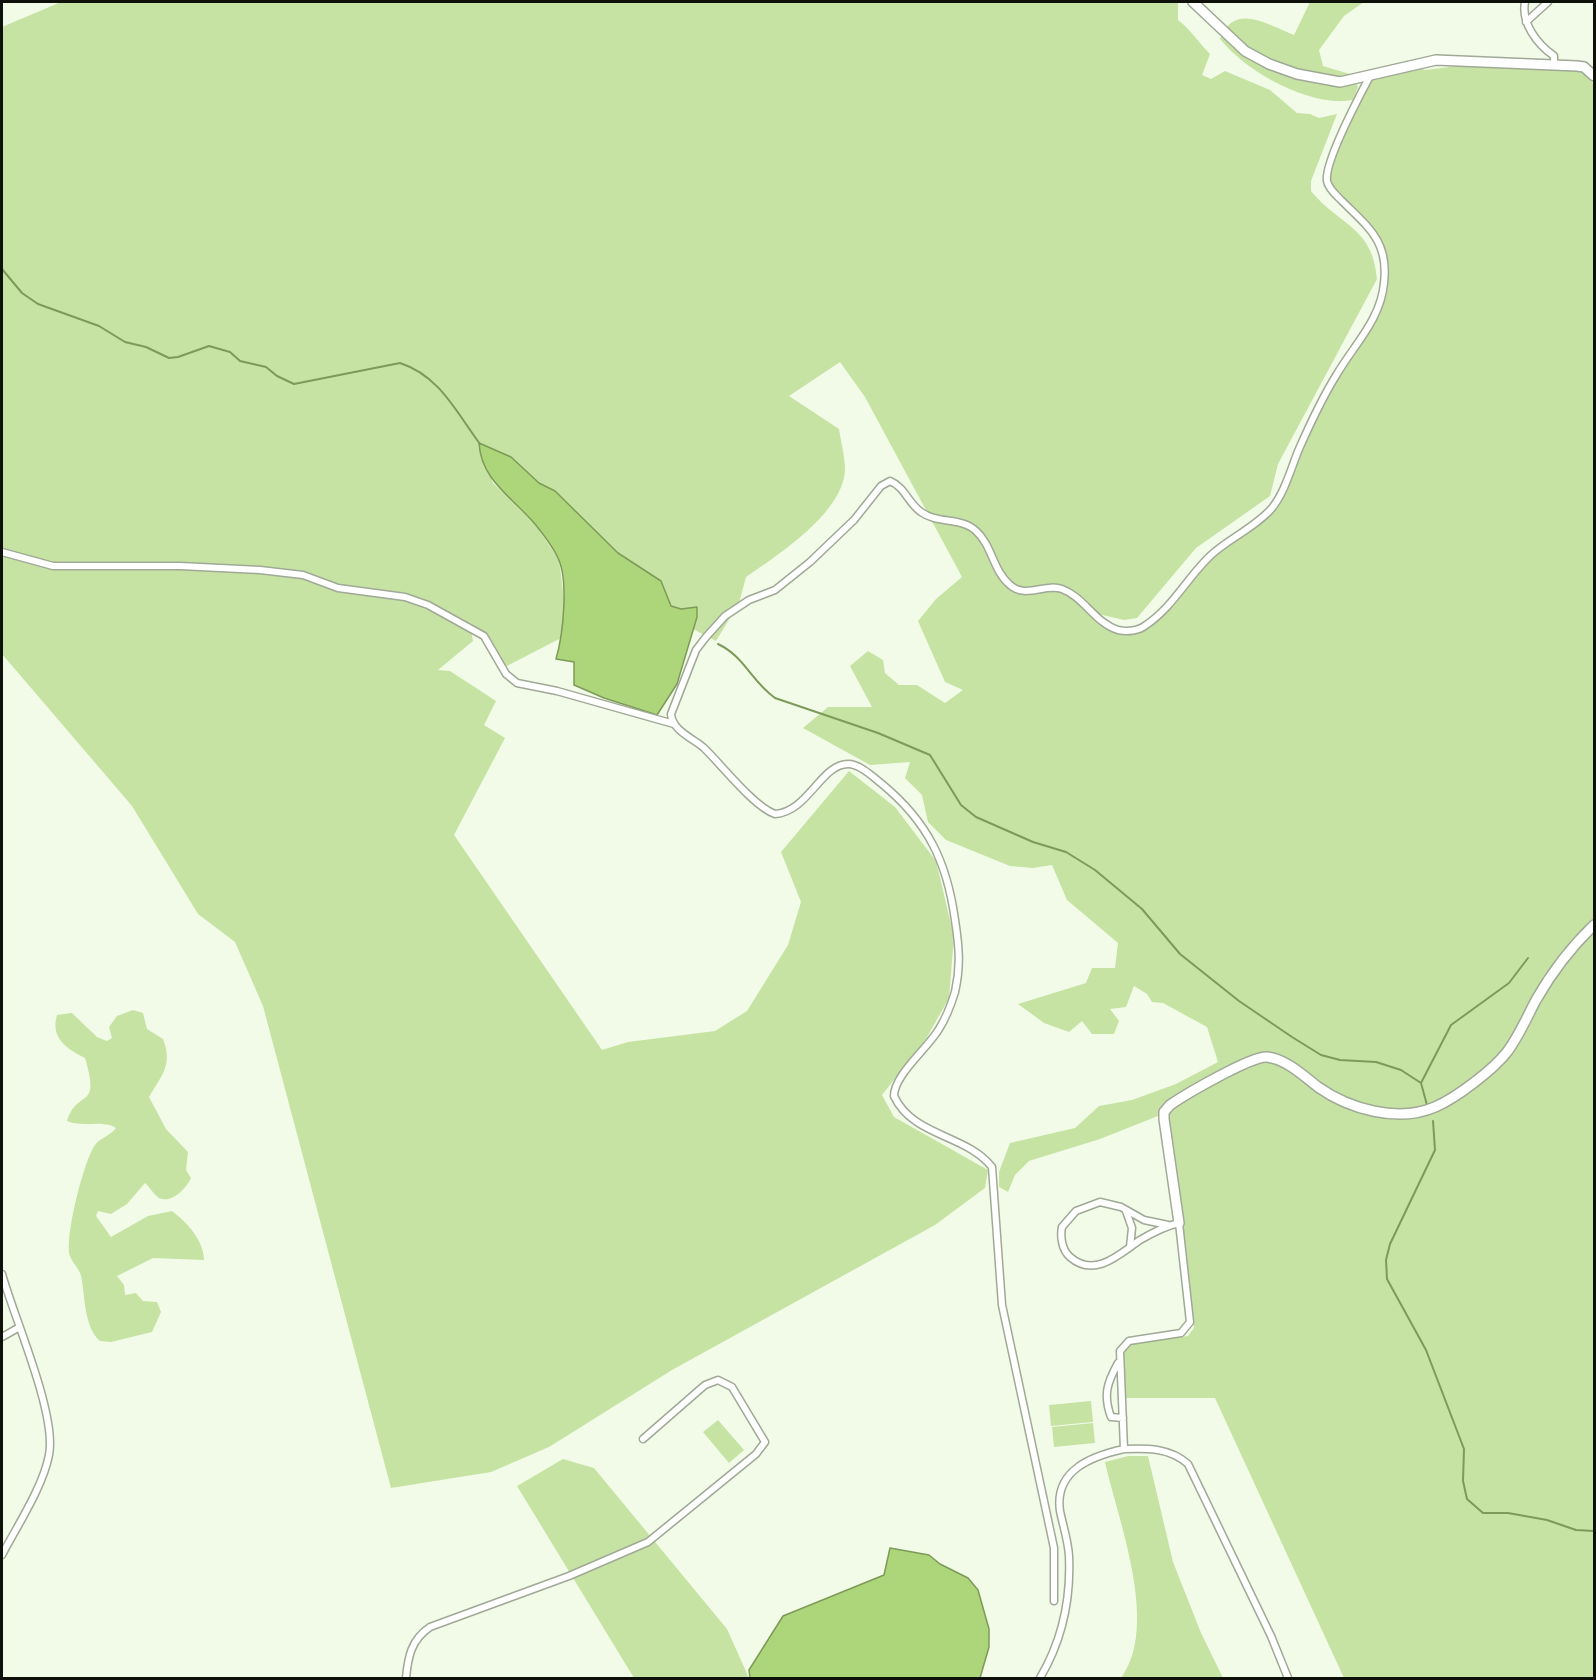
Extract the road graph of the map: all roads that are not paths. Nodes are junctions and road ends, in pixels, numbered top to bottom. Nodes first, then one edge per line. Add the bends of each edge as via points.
1 (1193, 2) edge
2 (1526, 2) edge
3 (1548, 2) edge
4 (1526, 22) junction
5 (1554, 66) junction
6 (1370, 76) junction
7 (1594, 76) edge
8 (2, 552) edge
9 (674, 724) junction
10 (1594, 925) edge
11 (1126, 1210) junction
12 (1179, 1223) junction
13 (1168, 1225) junction
14 (1129, 1250) junction
15 (2, 1274) edge
16 (18, 1328) junction
17 (2, 1337) edge
18 (1120, 1359) junction
19 (1123, 1418) junction
20 (642, 1439) dead end
21 (1125, 1449) junction
22 (2, 1555) edge
23 (1054, 1601) dead end
24 (406, 1678) edge
25 (1040, 1678) edge
26 (1288, 1678) edge

1 - 6 street via 1245,51 1269,64 1340,82
2 - 4 street
3 - 4 street
4 - 5 street via 1540,44 1554,56
5 - 6 street via 1436,60
5 - 7 street via 1584,67
6 - 9 street via 1332,156 1327,181 1374,233 1382,248 1382,301 1306,432 1279,498 1265,514 1209,557 1156,618 1144,628 1119,630 1062,589 1015,588 1001,575 976,530 921,512 890,481 810,562 775,590 732,611 706,637 696,650 674,704
8 - 9 street via 53,566 260,570 303,575 338,588 405,597 428,605 484,636 506,674 517,683
9 - 23 street via 759,805 775,814 793,809 805,800 837,767 856,765 884,785 916,818 939,853 949,880 960,943 959,972 939,1030 898,1082 894,1094 912,1120 977,1154 992,1167 1002,1305 1054,1548
10 - 12 street via 1568,952 1507,1053 1436,1107 1419,1112 1377,1112 1354,1106 1267,1057 1170,1105 1164,1119
11 - 13 street via 1144,1220
11 - 14 street via 1133,1238
11 - 14 street via 1106,1203 1089,1204 1069,1216 1060,1234 1068,1256 1080,1263 1103,1264
12 - 13 street
12 - 18 street via 1188,1326 1178,1334 1129,1341 1122,1347
13 - 14 street
15 - 16 street
16 - 17 street
16 - 22 street via 48,1417 50,1453
18 - 19 street
18 - 19 street via 1106,1386 1106,1401 1111,1417
19 - 21 street
20 - 24 street via 705,1385 718,1380 732,1387 765,1442 756,1454 648,1542 569,1576 429,1627 412,1646
21 - 25 street via 1076,1466 1061,1494 1060,1511 1069,1554 1068,1590 1059,1640
21 - 26 street via 1158,1450 1188,1464

